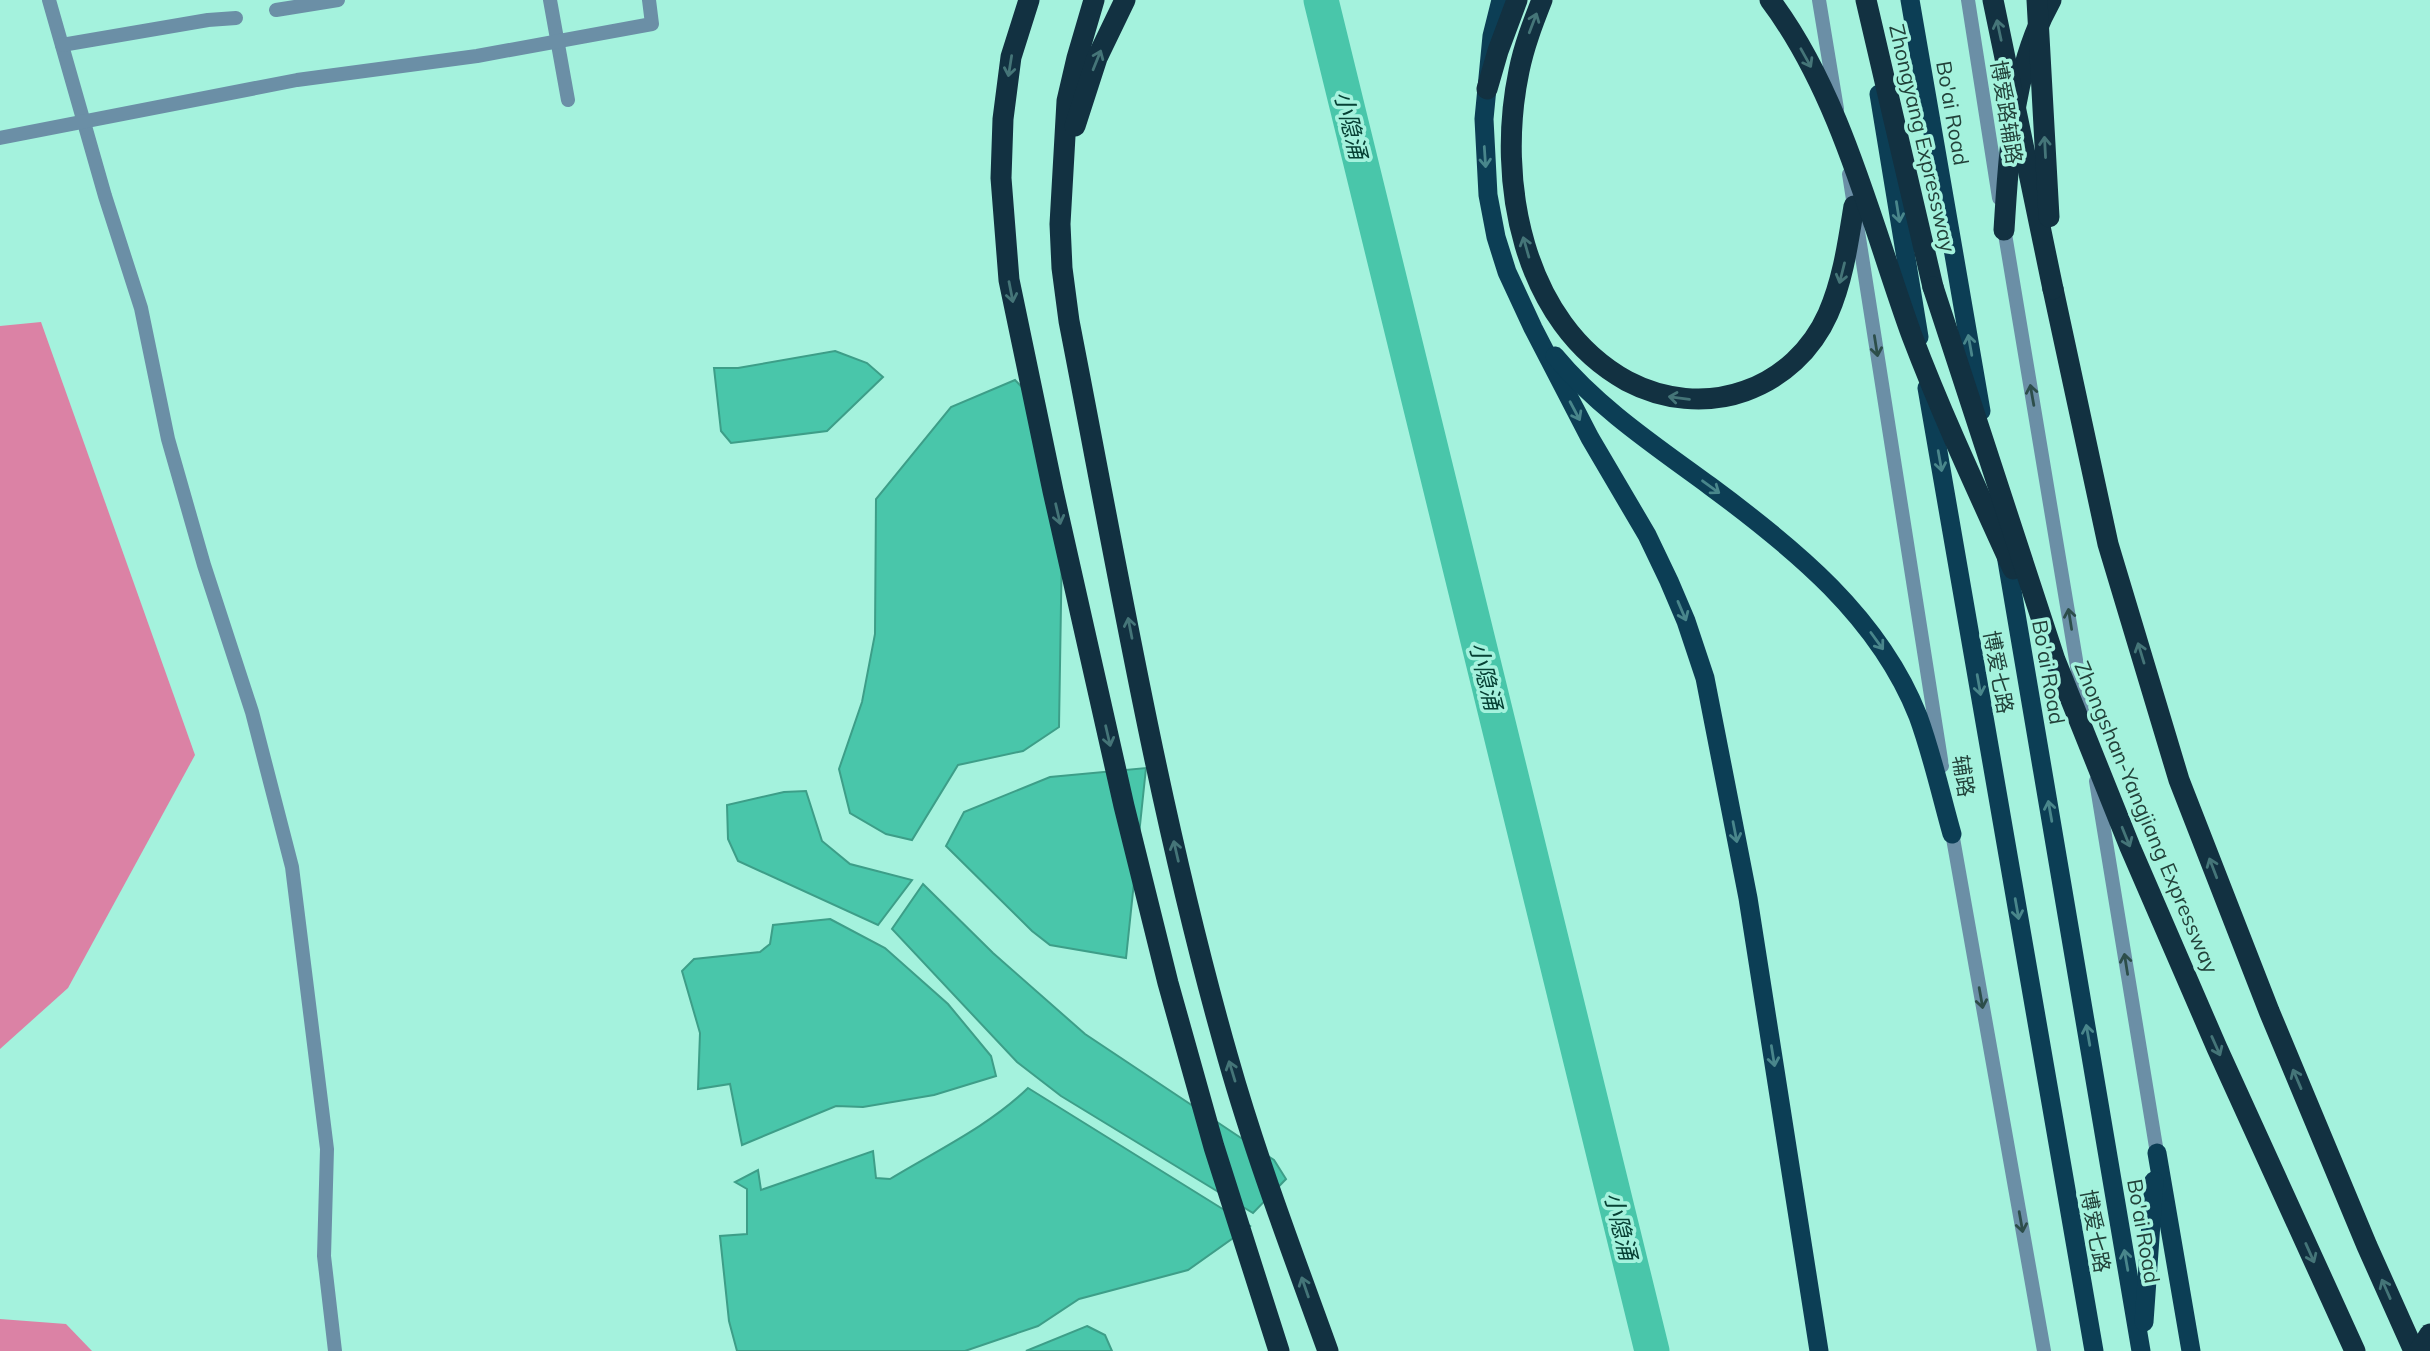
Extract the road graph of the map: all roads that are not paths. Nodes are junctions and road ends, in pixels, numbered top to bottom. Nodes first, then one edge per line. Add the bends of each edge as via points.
1 (49, 0) edge
2 (338, 0) edge
3 (550, 0) edge
4 (649, 0) edge
5 (1029, 0) edge
6 (1094, 0) edge
7 (1125, 0) edge
8 (1501, 0) edge
9 (1517, 0) edge
10 (1542, 0) edge
11 (1770, 0) edge
12 (1819, 0) edge
13 (1865, 0) edge
14 (1910, 0) edge
15 (1968, 0) edge
16 (1993, 0) edge
17 (2037, 0) edge
18 (2051, 0) edge
19 (276, 10) dead end
20 (236, 18) dead end
21 (559, 41) junction
22 (62, 45) junction
23 (1487, 89) junction
24 (568, 100) dead end
25 (83, 121) junction
26 (0, 138) edge
27 (1062, 172) junction
28 (1854, 206) junction
29 (2004, 230) junction
30 (2053, 289) junction
31 (1532, 328) junction
32 (2055, 660) junction
33 (1952, 834) junction
34 (2157, 1153) junction
35 (2430, 1334) edge
36 (335, 1351) edge
37 (1279, 1351) edge
38 (1328, 1351) edge
39 (1819, 1351) edge
40 (2044, 1351) edge
41 (2094, 1351) edge
42 (2141, 1351) edge
43 (2191, 1351) edge
44 (2355, 1351) edge
45 (2417, 1351) edge

1 - 22 street
2 - 19 street
3 - 21 street
4 - 21 street via 652,24
5 -> 37 highway via 1011,57 1003,119 1001,178 1009,280 1109,741 1168,983
6 - 27 highway via 1067,101
27 -> 7 highway via 1097,58
8 - 23 highway
9 - 23 highway
28 -> 10 highway via 1840,281 1827,316 1808,347 1787,369 1758,387 1728,397 1696,400 1665,396 1612,372 1566,329 1548,302 1532,267 1519,218 1511,148 1513,110 1529,33
11 -> 32 highway, bridge via 1824,95 1937,398
12 - 28 street
13 - 32 highway, Zhongshan-Yangjiang Expressway, bridge via 1933,287
13 -> 41 highway, 博爱七路
42 -> 14 highway, Bo'ai Road
15 - 29 street, 博爱路辅路
30 -> 16 highway, bridge
30 -> 17 highway, bridge
18 - 29 highway via 2021,84
20 - 22 street
21 - 24 street
21 - 25 street via 297,80
22 - 25 street
23 -> 31 highway via 1484,151 1488,195 1507,272
25 - 26 street
25 - 36 street via 141,308 168,439 252,712 292,867 326,1137 324,1256
38 -> 27 highway via 1228,1057 1164,797 1069,321 1062,268
28 -> 33 street, 辅路
34 -> 29 street, 博爱路辅路
45 -> 30 highway, Zhongshan-Yangjiang Expressway via 2367,1246 2269,1012 2179,780 2108,544
31 -> 33 highway via 1595,397 1784,543 1862,622 1892,663 1918,716
31 -> 39 highway via 1647,535 1686,621 1705,678 1748,898
32 -> 44 highway, Zhongshan-Yangjiang Expressway, bridge via 2135,860
33 -> 40 street, 辅路
34 - 42 highway
34 - 43 highway
35 - 45 highway

